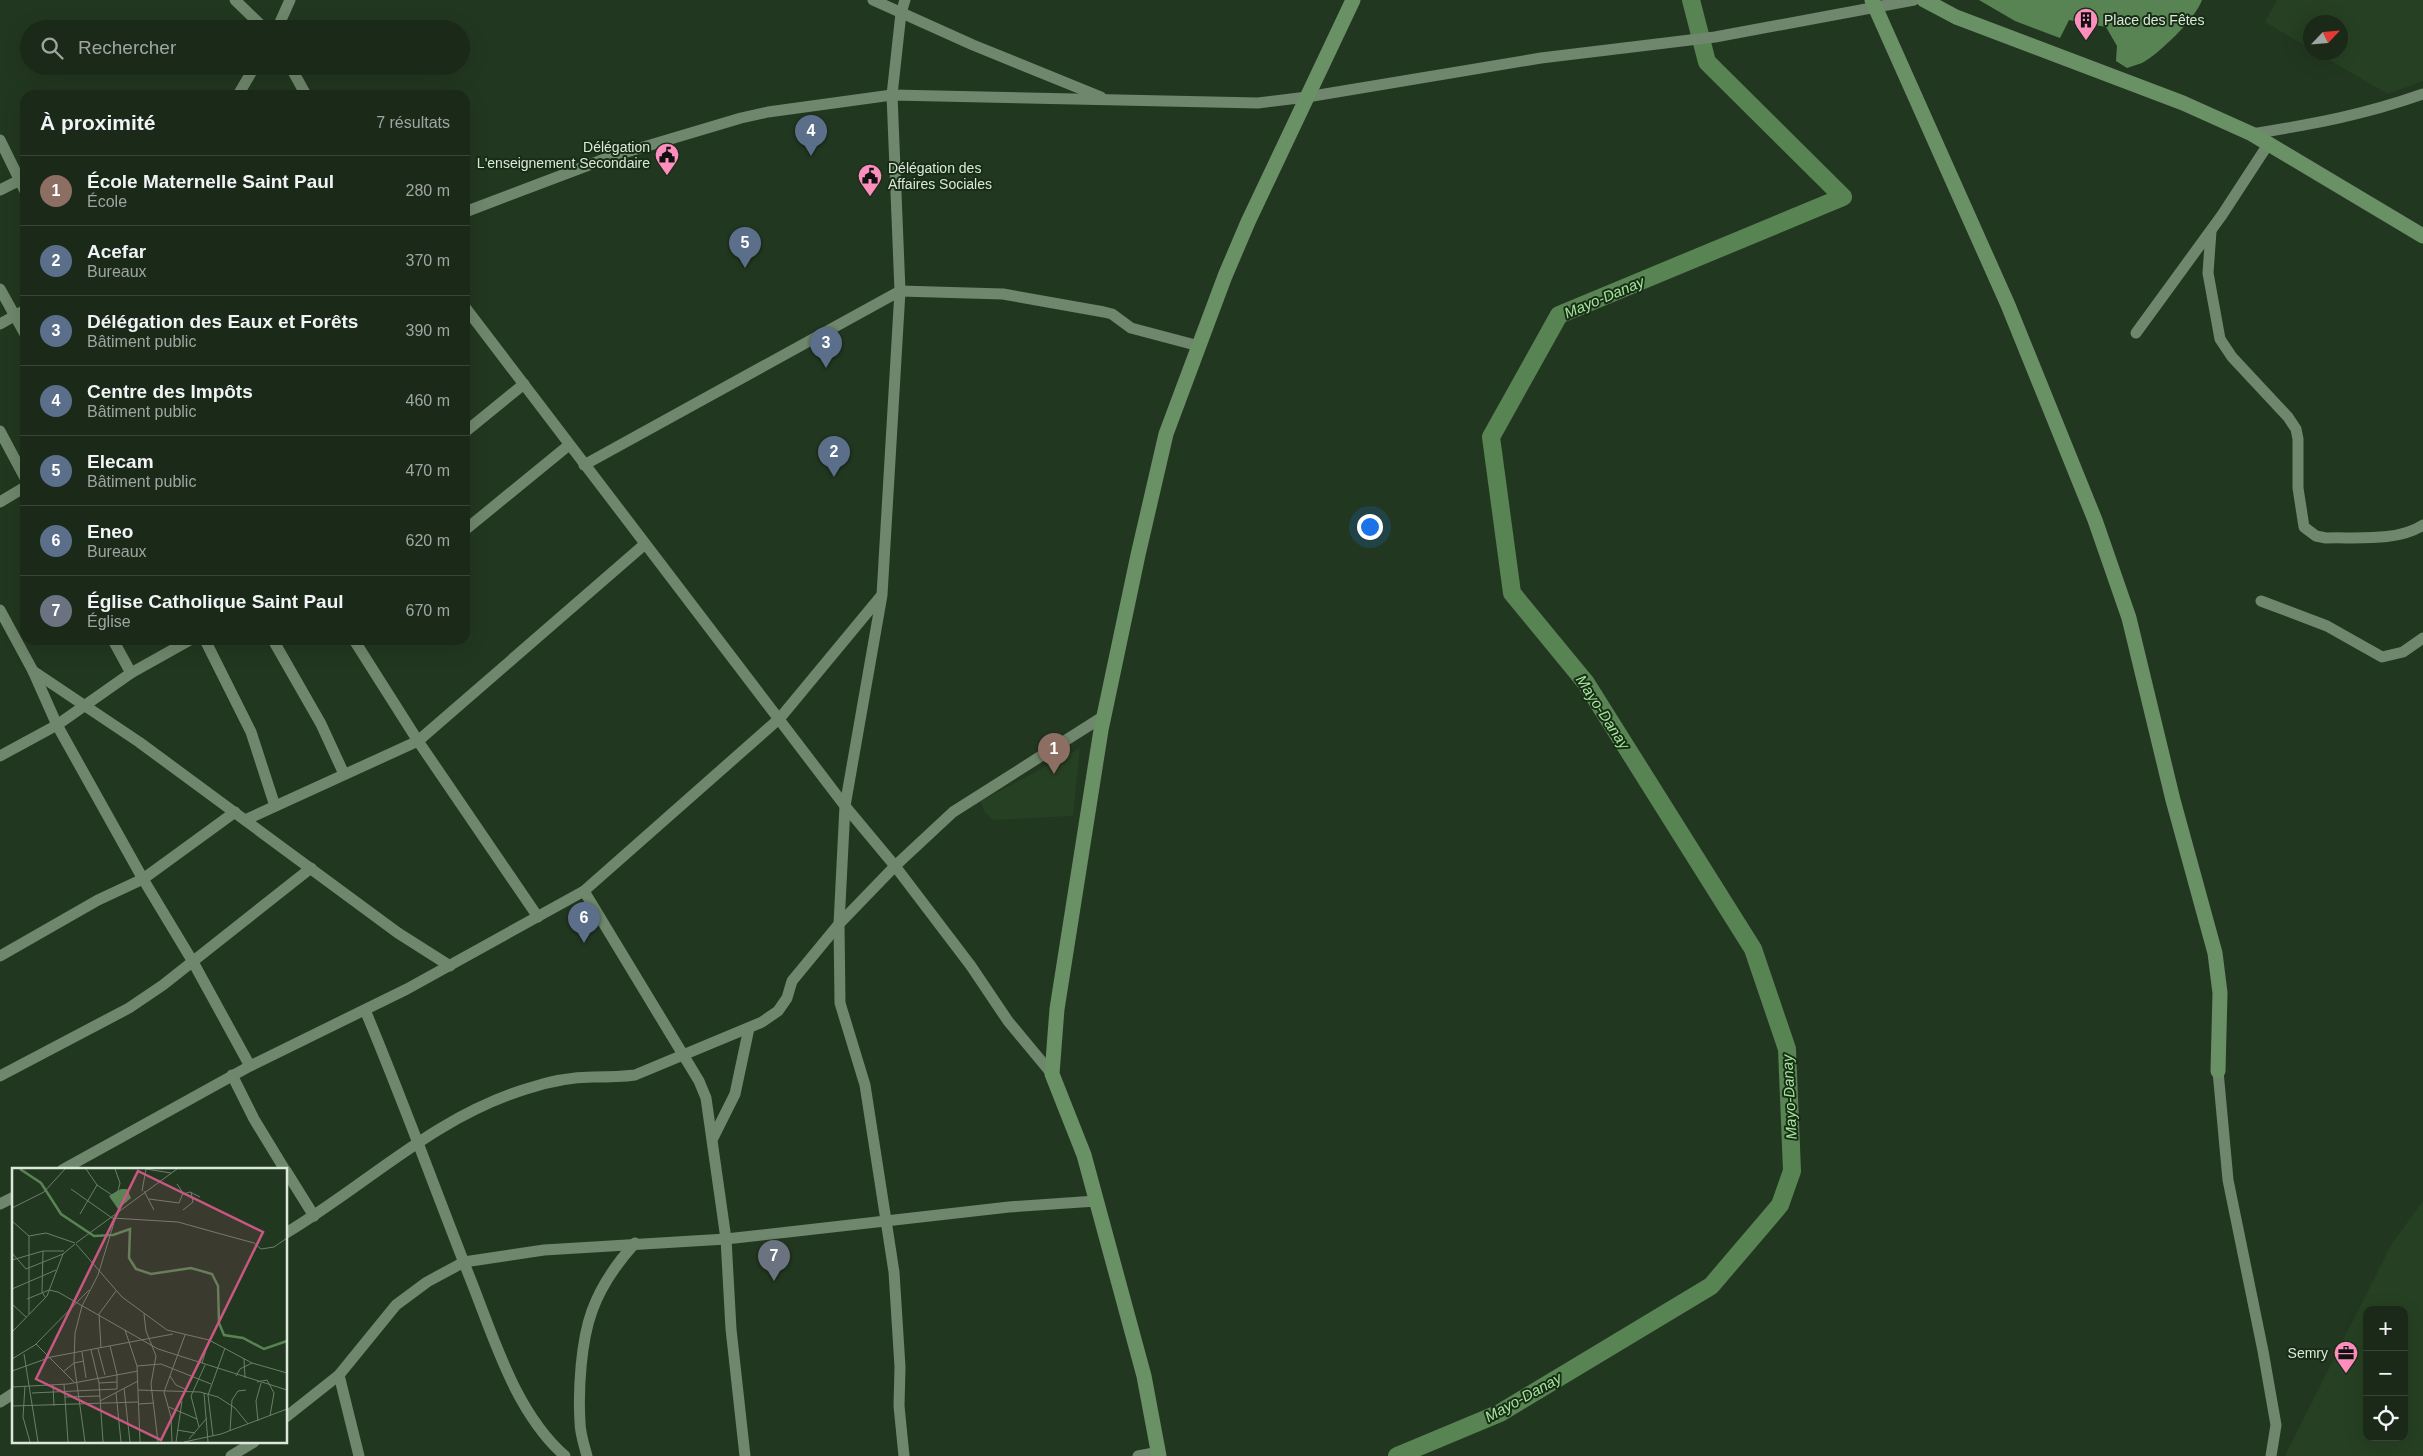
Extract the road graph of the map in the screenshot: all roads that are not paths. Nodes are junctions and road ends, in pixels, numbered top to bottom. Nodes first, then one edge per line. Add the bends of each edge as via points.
1 (235, 0) edge
2 (290, 0) edge
3 (874, 0) edge
4 (905, 0) edge
5 (1353, 0) edge
6 (1914, 0) edge
7 (1924, 0) edge
8 (1873, 3) edge
9 (901, 13) junction
10 (256, 20) edge
11 (280, 20) edge
12 (250, 75) edge
13 (295, 75) edge
14 (241, 90) edge
15 (303, 90) edge
16 (2423, 94) edge
17 (892, 95) junction
18 (1307, 97) junction
19 (1110, 100) junction
20 (2252, 134) junction
21 (0, 140) edge
22 (2269, 143) junction
23 (20, 181) edge
24 (20, 185) edge
25 (0, 190) edge
26 (470, 210) edge
27 (2211, 230) junction
28 (2423, 236) edge
29 (0, 289) edge
30 (900, 291) junction
31 (20, 312) edge
32 (470, 314) edge
33 (0, 324) edge
34 (2136, 333) dead end
35 (1199, 346) junction
36 (524, 384) junction
37 (470, 428) edge
38 (0, 431) edge
39 (569, 445) junction
40 (584, 465) junction
41 (20, 469) edge
42 (20, 490) edge
43 (0, 502) edge
44 (470, 526) edge
45 (2418, 527) edge
46 (2423, 538) edge
47 (644, 544) junction
48 (882, 595) junction
49 (2261, 601) dead end
50 (0, 610) edge
51 (2423, 638) edge
52 (116, 645) edge
53 (181, 645) edge
54 (208, 645) edge
55 (276, 645) edge
56 (357, 645) edge
57 (34, 671) junction
58 (131, 673) junction
59 (85, 706) junction
60 (1104, 716) junction
61 (780, 718) junction
62 (57, 725) junction
63 (418, 741) junction
64 (0, 756) edge
65 (344, 774) junction
66 (275, 806) junction
67 (845, 806) junction
68 (235, 812) junction
69 (245, 820) junction
70 (895, 866) junction
71 (312, 868) junction
72 (143, 879) junction
73 (584, 891) junction
74 (538, 917) junction
75 (839, 924) junction
76 (0, 956) edge
77 (193, 962) junction
78 (450, 966) junction
79 (365, 1010) junction
80 (749, 1028) junction
81 (684, 1056) junction
82 (250, 1066) junction
83 (2218, 1071) joint
84 (1052, 1074) junction
85 (232, 1075) junction
86 (0, 1076) edge
87 (713, 1138) junction
88 (417, 1142) junction
89 (66, 1168) edge
90 (285, 1168) edge
91 (288, 1173) edge
92 (12, 1198) edge
93 (1096, 1201) junction
94 (0, 1204) edge
95 (314, 1216) junction
96 (886, 1222) junction
97 (288, 1232) edge
98 (726, 1238) junction
99 (635, 1243) junction
100 (464, 1262) junction
101 (339, 1376) junction
102 (12, 1394) edge
103 (0, 1402) edge
104 (288, 1415) edge
105 (251, 1444) edge
106 (1159, 1454) edge
107 (231, 1456) edge
108 (359, 1456) edge
109 (565, 1456) edge
110 (587, 1456) edge
111 (745, 1456) edge
112 (904, 1456) edge
113 (1138, 1456) edge
114 (2271, 1456) edge

1 - 10 street
2 - 11 street
3 - 9 street
4 - 9 street
5 - 18 main road
6 - 8 street
7 - 20 main road via 1956,17 2183,103
8 - 18 street via 1714,36 1541,58
8 - 83 main road via 2008,305 2095,520 2130,618 2173,800 2214,953 2220,993
9 - 17 street
9 - 19 street
12 - 14 street
13 - 15 street
16 - 20 street via 2366,113
17 - 19 street
17 - 26 street via 742,118 610,157
17 - 30 street
18 - 19 street via 1237,104
18 - 35 main road via 1248,222
20 - 22 main road
21 - 23 street
22 - 27 street
22 - 28 main road
24 - 25 street
27 - 34 street
27 - 45 street via 2208,273 2220,339 2232,358 2296,429 2298,488 2304,527 2316,536 2326,538 2383,536
29 - 31 street
30 - 35 street via 1002,294 1104,312 1131,328
30 - 40 street
30 - 48 street
31 - 33 street
32 - 36 street
35 - 60 main road via 1166,434
36 - 37 street
36 - 39 street
38 - 41 street
39 - 40 street
39 - 44 street
40 - 47 street
42 - 43 street
45 - 46 street
47 - 61 street
47 - 63 street
48 - 61 street
48 - 67 street
49 - 51 street via 2327,626 2382,657 2403,652
50 - 57 street
52 - 58 street
53 - 58 street
54 - 66 street via 251,732
55 - 65 street via 322,724
56 - 63 street
57 - 59 street
57 - 62 street
58 - 59 street
59 - 62 street
59 - 68 street
60 - 70 street via 953,812
60 - 84 main road via 1067,936
61 - 67 street
61 - 73 street
62 - 64 street
62 - 72 street
63 - 65 street
63 - 74 street
65 - 66 street
66 - 69 street
67 - 70 street
67 - 75 street
68 - 69 street
68 - 72 street
69 - 71 street
70 - 75 street
70 - 84 street via 972,966 1008,1021
71 - 77 street
71 - 78 street
72 - 76 street via 98,900
72 - 77 street
73 - 74 street
73 - 81 street
74 - 78 street
75 - 80 street via 792,981 787,998 778,1011
75 - 96 street via 840,1003 865,1085
77 - 82 street
77 - 86 street via 129,1008
78 - 79 street
79 - 82 street
79 - 88 street
80 - 81 street
80 - 87 street via 735,1094
81 - 87 street via 706,1098
81 - 88 street via 635,1075 592,1077 527,1088 483,1104
82 - 85 street
83 - 114 street via 2228,1180 2276,1425
84 - 93 main road via 1084,1155
85 - 89 street
85 - 90 street via 254,1119
87 - 98 street
88 - 95 street
88 - 100 street
91 - 95 street
92 - 94 street
93 - 96 street via 1009,1207
93 - 106 main road via 1144,1376
95 - 97 street
96 - 98 street
96 - 112 street via 898,1321 899,1406
98 - 99 street
98 - 111 street via 731,1329
99 - 100 street via 544,1250
99 - 110 street via 608,1279 591,1313 582,1363 580,1406
100 - 101 street via 427,1282 396,1306
100 - 109 street via 513,1386 551,1444
101 - 104 street
101 - 108 street
102 - 103 street
105 - 107 street
106 - 113 street

